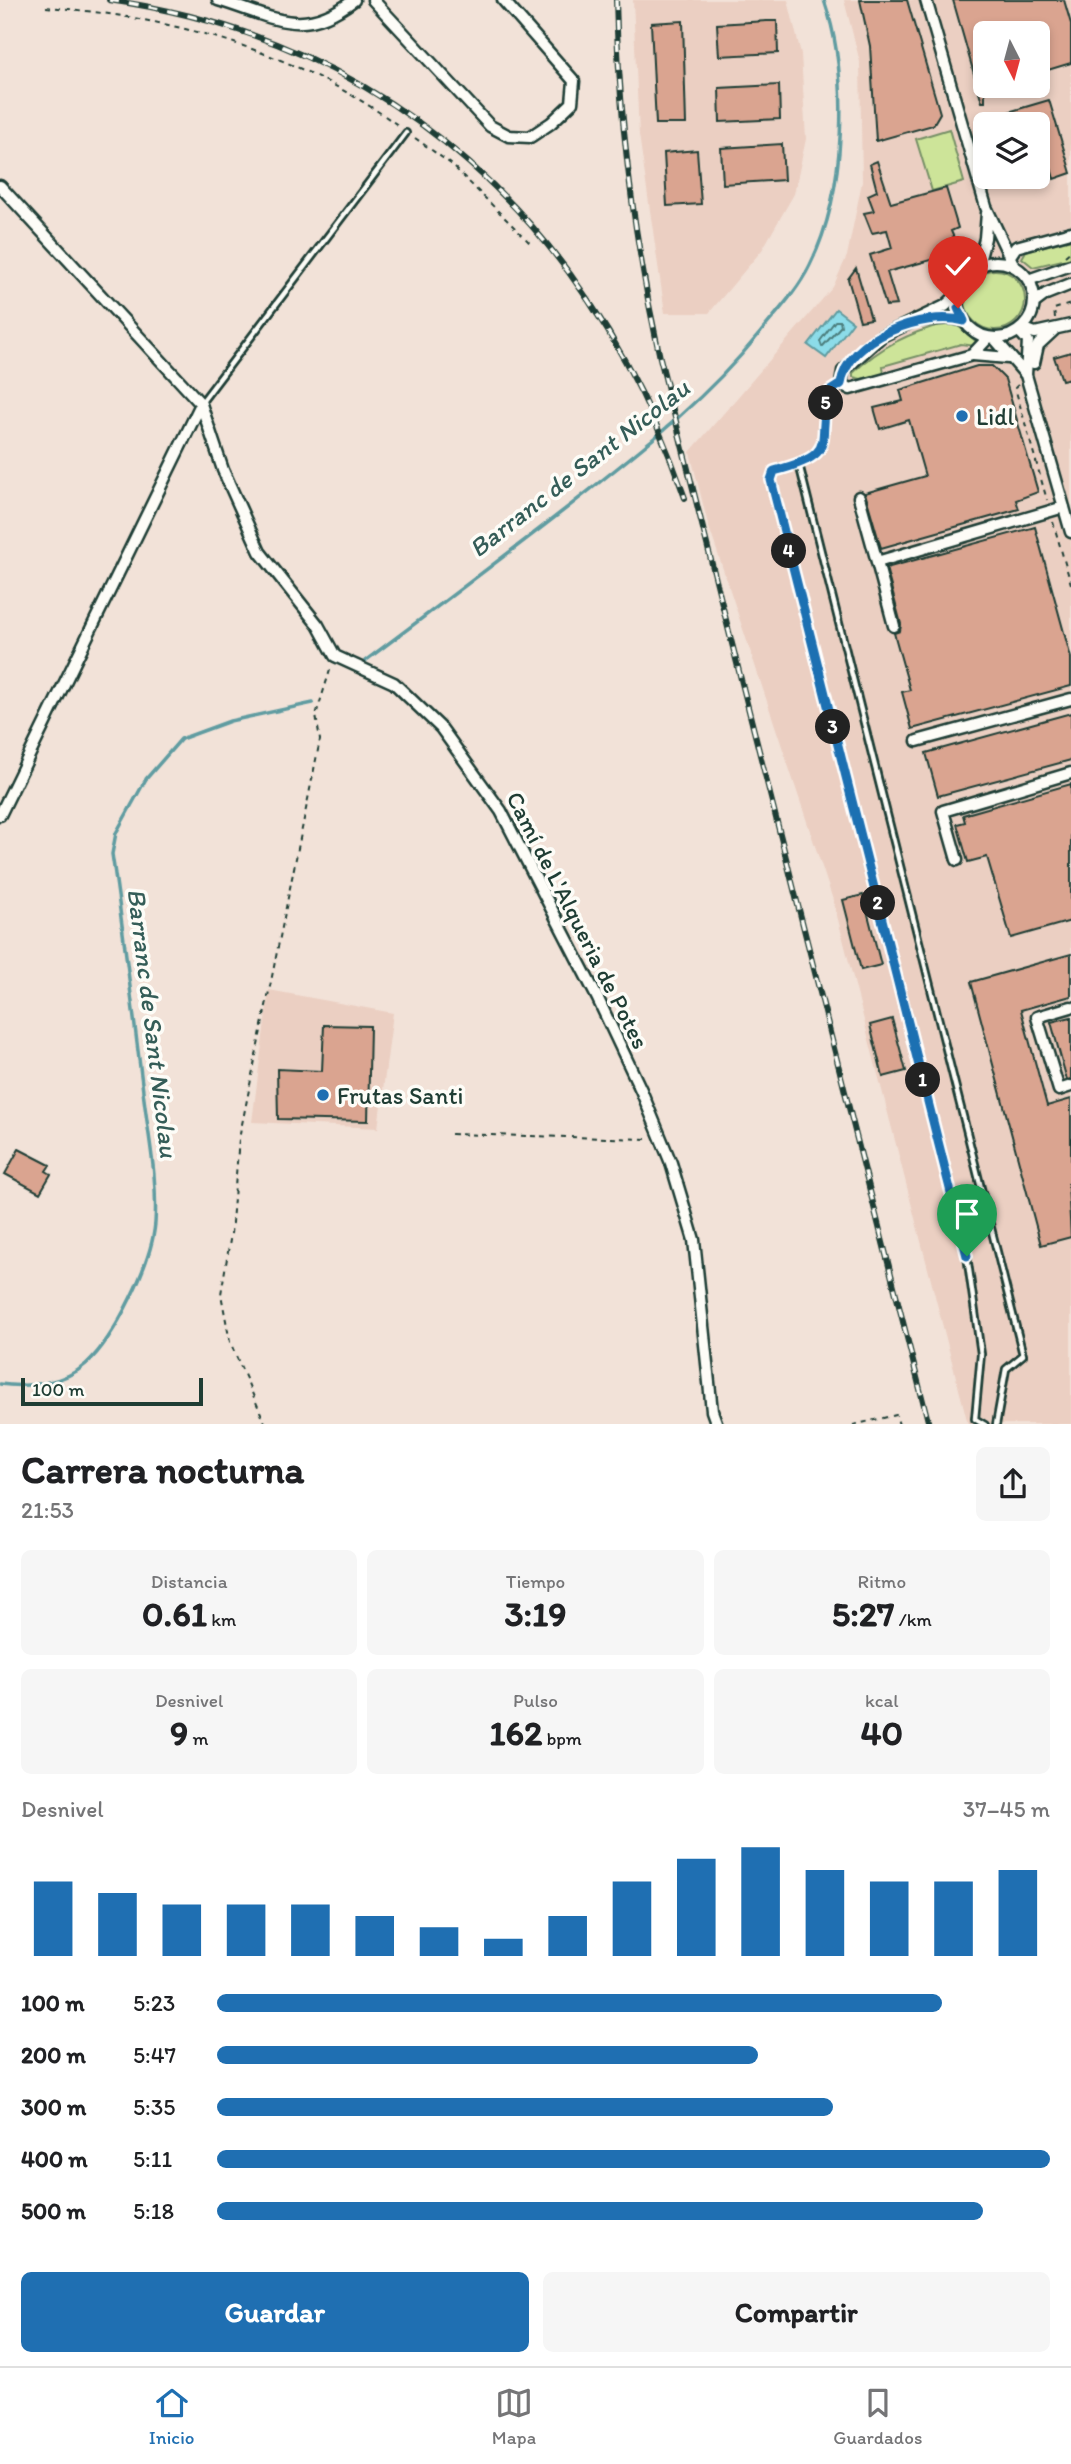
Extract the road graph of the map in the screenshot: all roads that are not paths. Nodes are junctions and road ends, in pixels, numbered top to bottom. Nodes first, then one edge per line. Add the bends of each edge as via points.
1 (218, 0) edge
2 (354, 0) edge
3 (373, 0) edge
4 (503, 0) edge
5 (926, 0) edge
6 (406, 133) road end
7 (0, 186) edge
8 (987, 212) junction
9 (1071, 232) edge
10 (1010, 256) junction
11 (1071, 265) edge
12 (978, 266) junction
13 (1014, 266) junction
14 (1028, 279) junction
15 (1071, 284) edge
16 (958, 294) junction
17 (1034, 303) junction
18 (917, 320) junction
19 (964, 321) junction
20 (1071, 325) edge
21 (1021, 329) junction
22 (1054, 330) junction
23 (991, 338) junction
24 (972, 355) junction
25 (1008, 358) junction
26 (1026, 375) junction
27 (841, 384) junction
28 (201, 404) junction
29 (799, 464) junction
30 (859, 497) dead end
31 (1064, 507) junction
32 (1071, 531) edge
33 (877, 562) junction
34 (894, 626) dead end
35 (1071, 699) edge
36 (918, 741) dead end
37 (1071, 773) edge
38 (0, 815) edge
39 (957, 860) dead end
40 (1071, 1007) edge
41 (1071, 1086) edge
42 (717, 1424) edge
43 (985, 1424) edge
44 (996, 1424) edge

1 - 2 street via 303,24 323,20
3 - 4 street via 490,126 509,136 530,137 572,103 575,81
5 - 8 street
6 - 28 lane
7 - 28 street
8 - 10 street
8 - 12 street
9 - 10 street via 1016,247
10 - 13 street
11 - 14 street
12 - 13 street via 1000,262
12 - 16 street
13 - 14 street
14 - 17 street
15 - 17 street
16 - 18 street
16 - 19 street
17 - 21 street
18 - 19 street
18 - 27 street via 869,346 843,371
19 - 23 street via 974,332
20 - 22 street
21 - 22 street via 1035,333
21 - 23 street
21 - 26 street via 1028,341
22 - 26 street via 1038,345
23 - 24 street
23 - 25 street
24 - 25 street
24 - 27 street via 850,389
25 - 26 street
26 - 31 street
27 - 29 lane via 830,391 827,401 824,441
28 - 38 street
28 - 42 street, Camí de L'Alqueria de Potes via 223,470 260,552 318,625 335,656 394,683 441,728 501,811 598,999 662,1140 694,1240
29 - 43 lane via 774,471 771,480 967,1256 981,1353 975,1419
29 - 44 lane via 1023,1355 1006,1369
30 - 33 street
31 - 32 street
31 - 33 street
33 - 34 street
35 - 36 street
37 - 39 street via 943,811
40 - 41 street via 1037,1017 1059,1090

